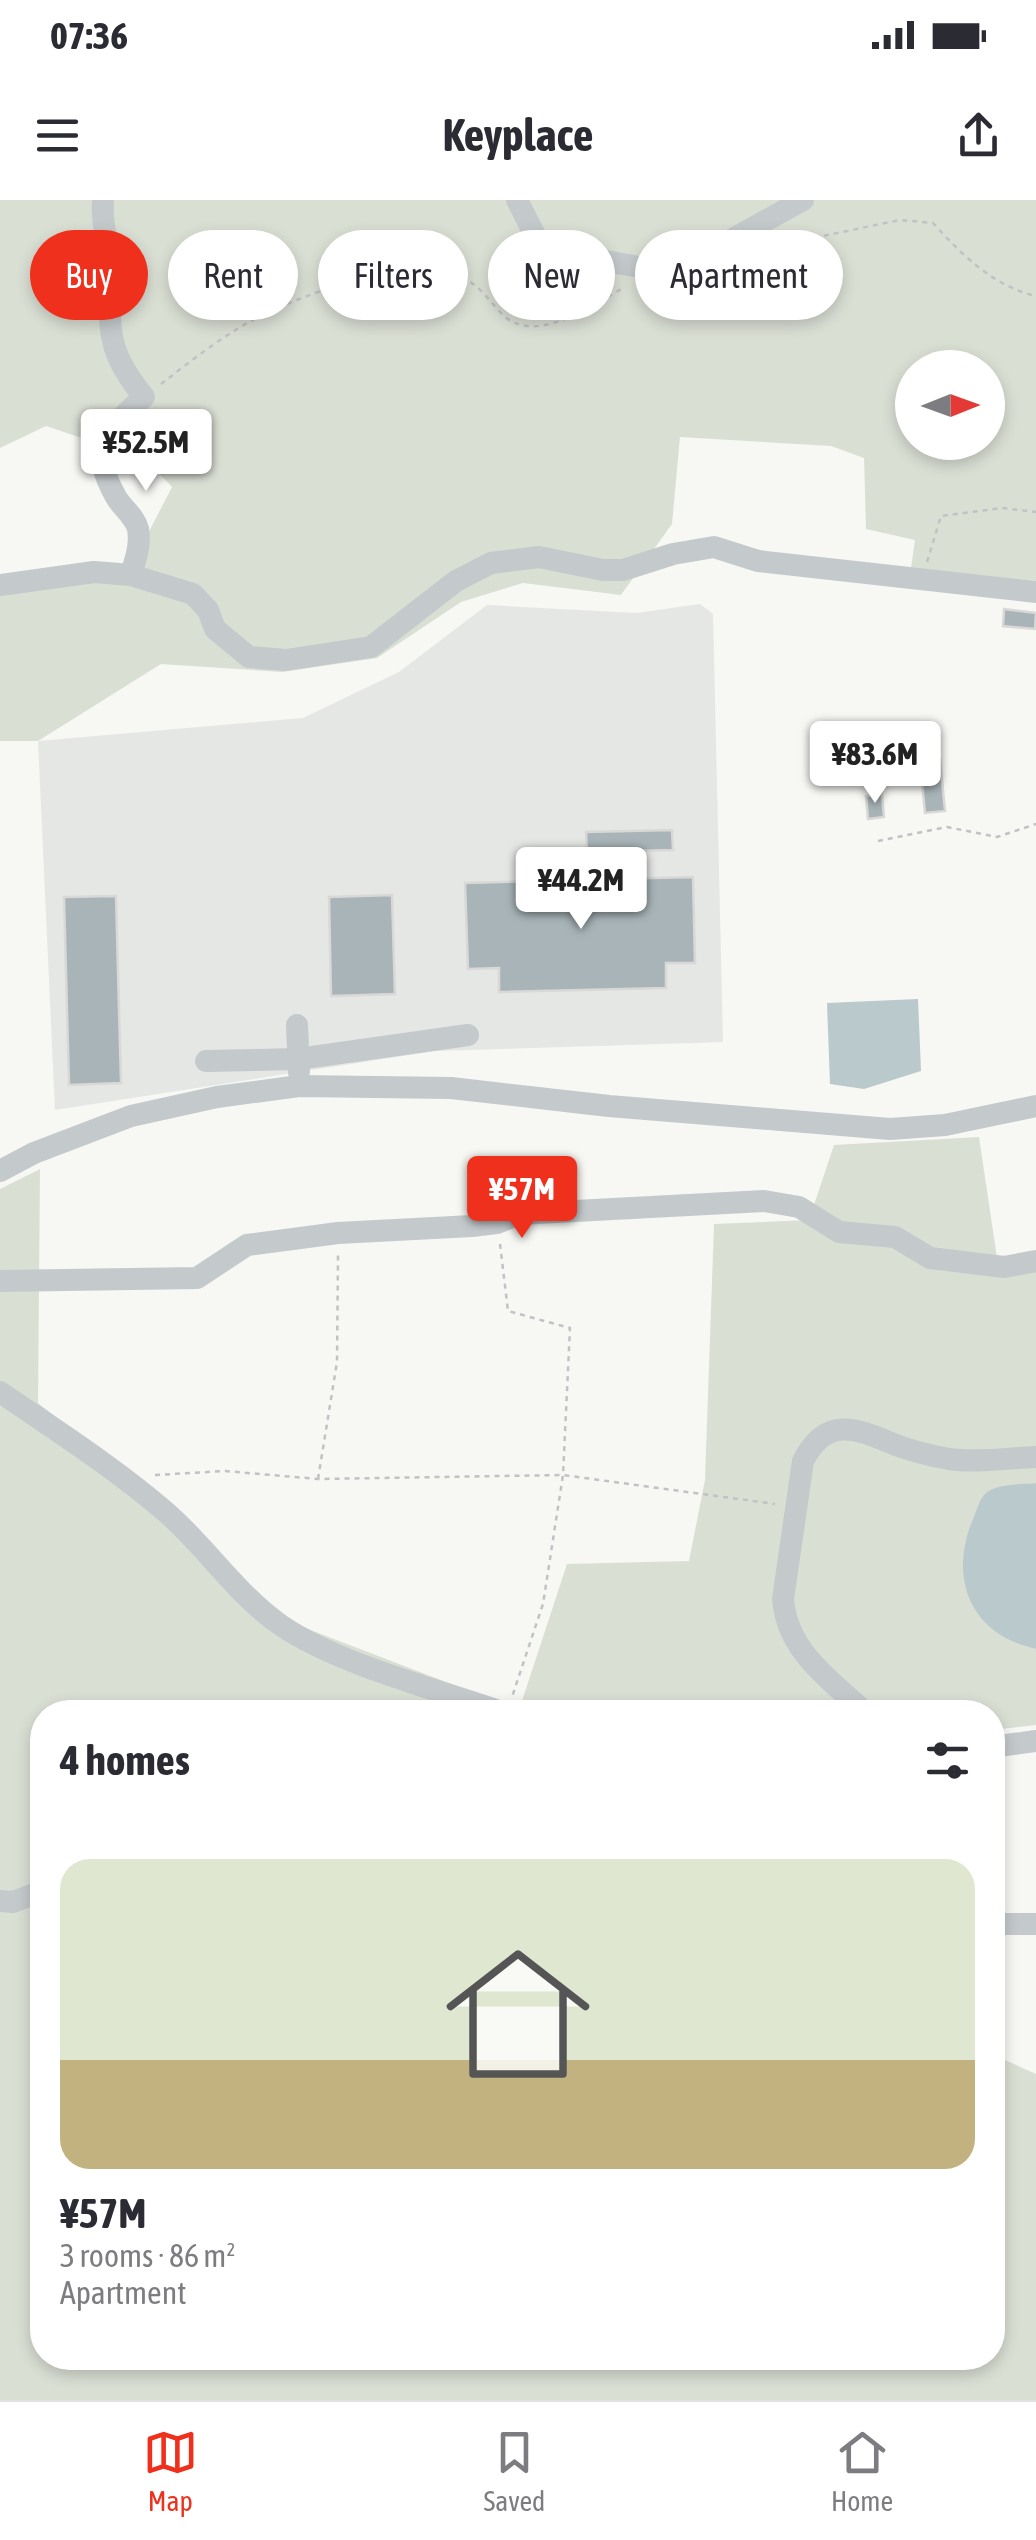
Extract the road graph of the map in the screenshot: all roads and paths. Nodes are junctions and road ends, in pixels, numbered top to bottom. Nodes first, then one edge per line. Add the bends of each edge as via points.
1 (103, 200) edge
2 (517, 200) edge
3 (803, 200) edge
4 (747, 230) edge
5 (843, 231) edge
6 (635, 267) edge
7 (635, 278) edge
8 (1036, 296) edge
9 (144, 397) junction
10 (1036, 512) edge
11 (131, 576) junction
12 (921, 580) junction
13 (0, 584) edge
14 (1036, 592) edge
15 (1036, 824) edge
16 (878, 841) dead end
17 (296, 1025) dead end
18 (468, 1035) dead end
19 (298, 1059) junction
20 (206, 1061) dead end
21 (299, 1086) junction
22 (1036, 1106) edge
23 (0, 1171) edge
24 (498, 1222) junction
25 (338, 1233) junction
26 (1036, 1261) edge
27 (0, 1281) edge
28 (0, 1392) edge
29 (1036, 1457) edge
30 (124, 1476) junction
31 (564, 1476) junction
32 (318, 1478) junction
33 (799, 1496) junction
34 (470, 1700) edge
35 (509, 1700) edge
36 (853, 1700) edge
37 (1036, 1740) edge
38 (1005, 1745) edge
39 (30, 1896) edge
40 (0, 1901) edge
41 (1005, 1924) edge
42 (1036, 1924) edge

1 - 9 street via 101,226 114,274 113,349
2 - 6 street via 544,252 566,266
3 - 4 street
5 - 8 path via 900,220 933,223 961,254 1013,291
7 - 9 path via 542,326 504,317 465,276 404,270 354,280 256,318
9 - 11 street via 109,429 102,458 115,496 137,524
10 - 12 path via 1002,508 941,516
11 - 12 street via 193,594 215,629 249,657 286,660 372,646 456,581 491,563 540,557 623,570 714,547 758,561
11 - 13 street via 94,572
12 - 14 street
15 - 16 path via 996,837 946,826
17 - 19 street
18 - 19 street
19 - 20 street
19 - 21 street
21 - 22 street via 451,1088 890,1129
21 - 23 street via 131,1116
24 - 25 street
24 - 26 street via 519,1214 764,1201 799,1207 840,1232 896,1237 930,1258 1004,1267
24 - 31 path via 508,1311 570,1328
25 - 27 street via 246,1245 197,1278
25 - 32 path via 338,1362
28 - 30 street
29 - 33 street via 952,1460 866,1431 839,1429 812,1445
30 - 32 path via 225,1471
30 - 34 street via 284,1628 329,1652
31 - 32 path
31 - 33 path via 783,1505
31 - 35 path via 542,1604
33 - 36 street via 784,1617 792,1640
37 - 38 street
39 - 40 street
41 - 42 street

